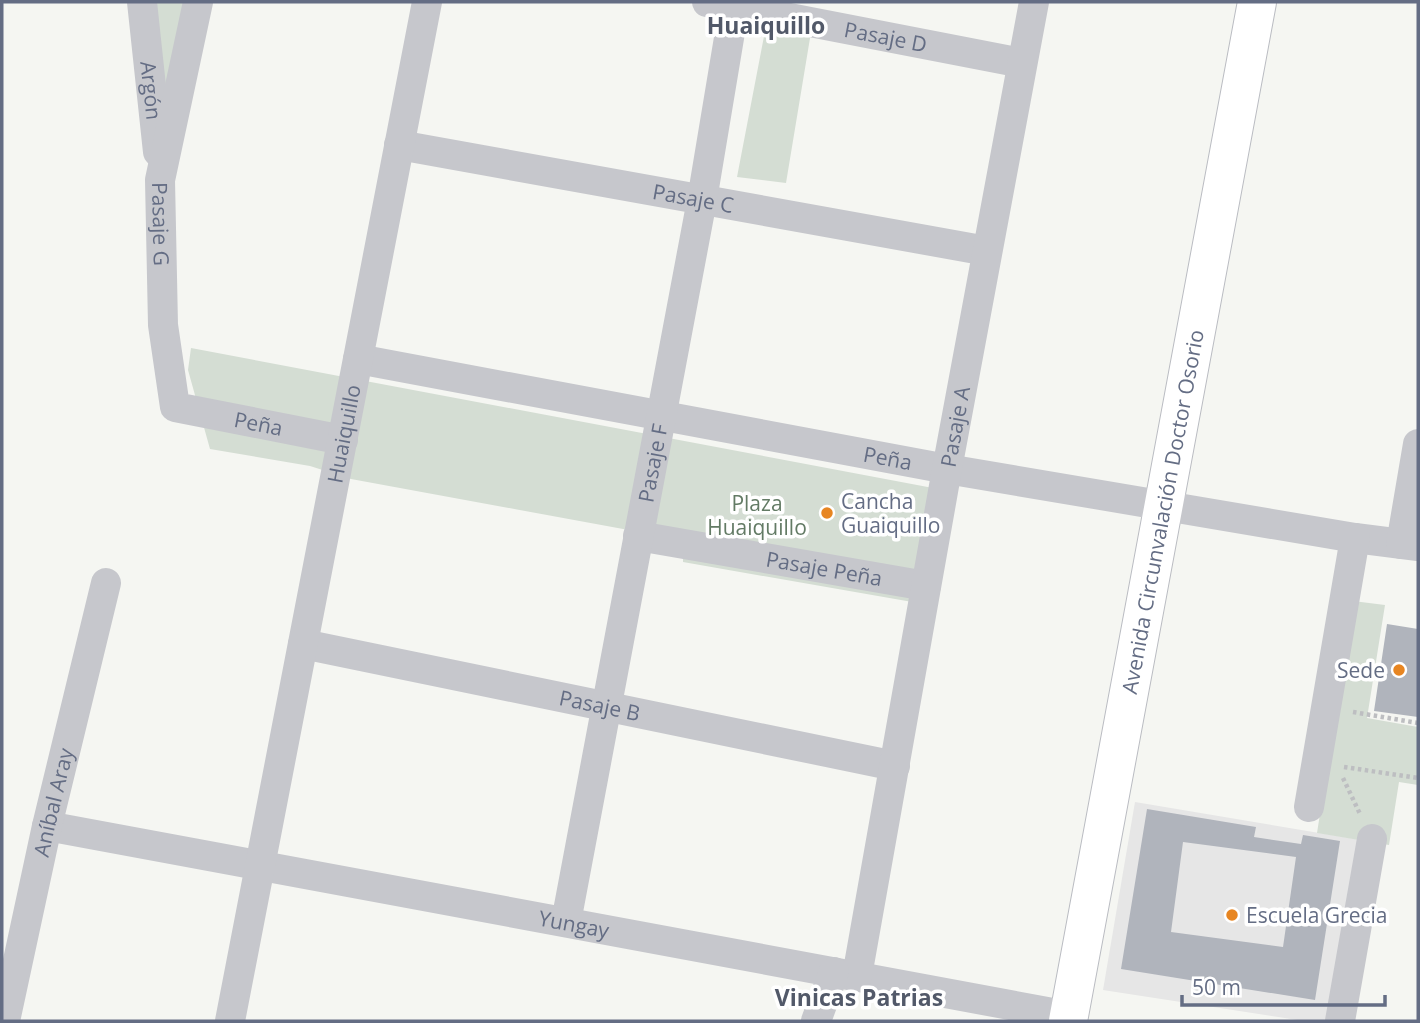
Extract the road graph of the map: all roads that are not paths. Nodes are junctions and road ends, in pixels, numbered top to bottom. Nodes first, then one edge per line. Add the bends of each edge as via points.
1 (142, 2) edge
2 (198, 2) edge
3 (427, 2) edge
4 (1034, 2) edge
5 (1257, 2) edge
6 (726, 4) edge
7 (1022, 63) junction
8 (400, 145) junction
9 (160, 180) junction
10 (702, 200) junction
11 (988, 251) junction
12 (358, 359) junction
13 (176, 407) joint
14 (661, 416) junction
15 (343, 440) junction
16 (1418, 444) edge
17 (947, 469) junction
18 (1163, 507) junction
19 (639, 536) junction
20 (1354, 538) junction
21 (1409, 545) edge
22 (106, 583) dead end
23 (926, 586) junction
24 (303, 644) junction
25 (608, 707) junction
26 (895, 766) junction
27 (1309, 807) dead end
28 (47, 826) junction
29 (1372, 839) road end
30 (261, 865) junction
31 (566, 922) junction
32 (846, 974) junction
33 (1079, 1020) edge
34 (5, 1021) edge
35 (230, 1021) edge
36 (816, 1021) edge
37 (1340, 1021) edge

1 - 9 street, Argón
2 - 9 street, Pasaje G
3 - 8 street, Huaiquillo
4 - 7 street, Pasaje A
5 - 18 main road, Avenida Circunvalación Doctor Osorio
6 - 7 street, Pasaje D
6 - 10 street, Pasaje F
7 - 11 street, Pasaje A
8 - 10 street, Pasaje C
8 - 12 street, Huaiquillo
9 - 13 street, Pasaje G via 163,325
10 - 11 street, Pasaje C
10 - 14 street, Pasaje F
11 - 17 street, Pasaje A
12 - 14 street, Peña
12 - 15 street, Huaiquillo
13 - 15 street, Peña
14 - 17 street, Peña
14 - 19 street, Pasaje F
15 - 24 street, Huaiquillo
16 - 21 street
17 - 18 street, Peña
17 - 23 street, Pasaje A
18 - 20 street, Peña
18 - 33 main road, Avenida Circunvalación Doctor Osorio
19 - 23 street, Pasaje Peña
19 - 25 street, Pasaje F
20 - 21 street, Peña
20 - 27 street
22 - 28 street, Aníbal Aray
23 - 26 street, Pasaje A
24 - 25 street, Pasaje B
24 - 30 street, Huaiquillo
25 - 26 street, Pasaje B
25 - 31 street, Pasaje F
26 - 32 street, Pasaje A
28 - 30 street, Yungay
28 - 34 street, Aníbal Aray
29 - 37 street
30 - 31 street, Yungay
30 - 35 street, Huaiquillo
31 - 32 street, Yungay
32 - 33 street, Yungay
32 - 36 street, Pasaje A

